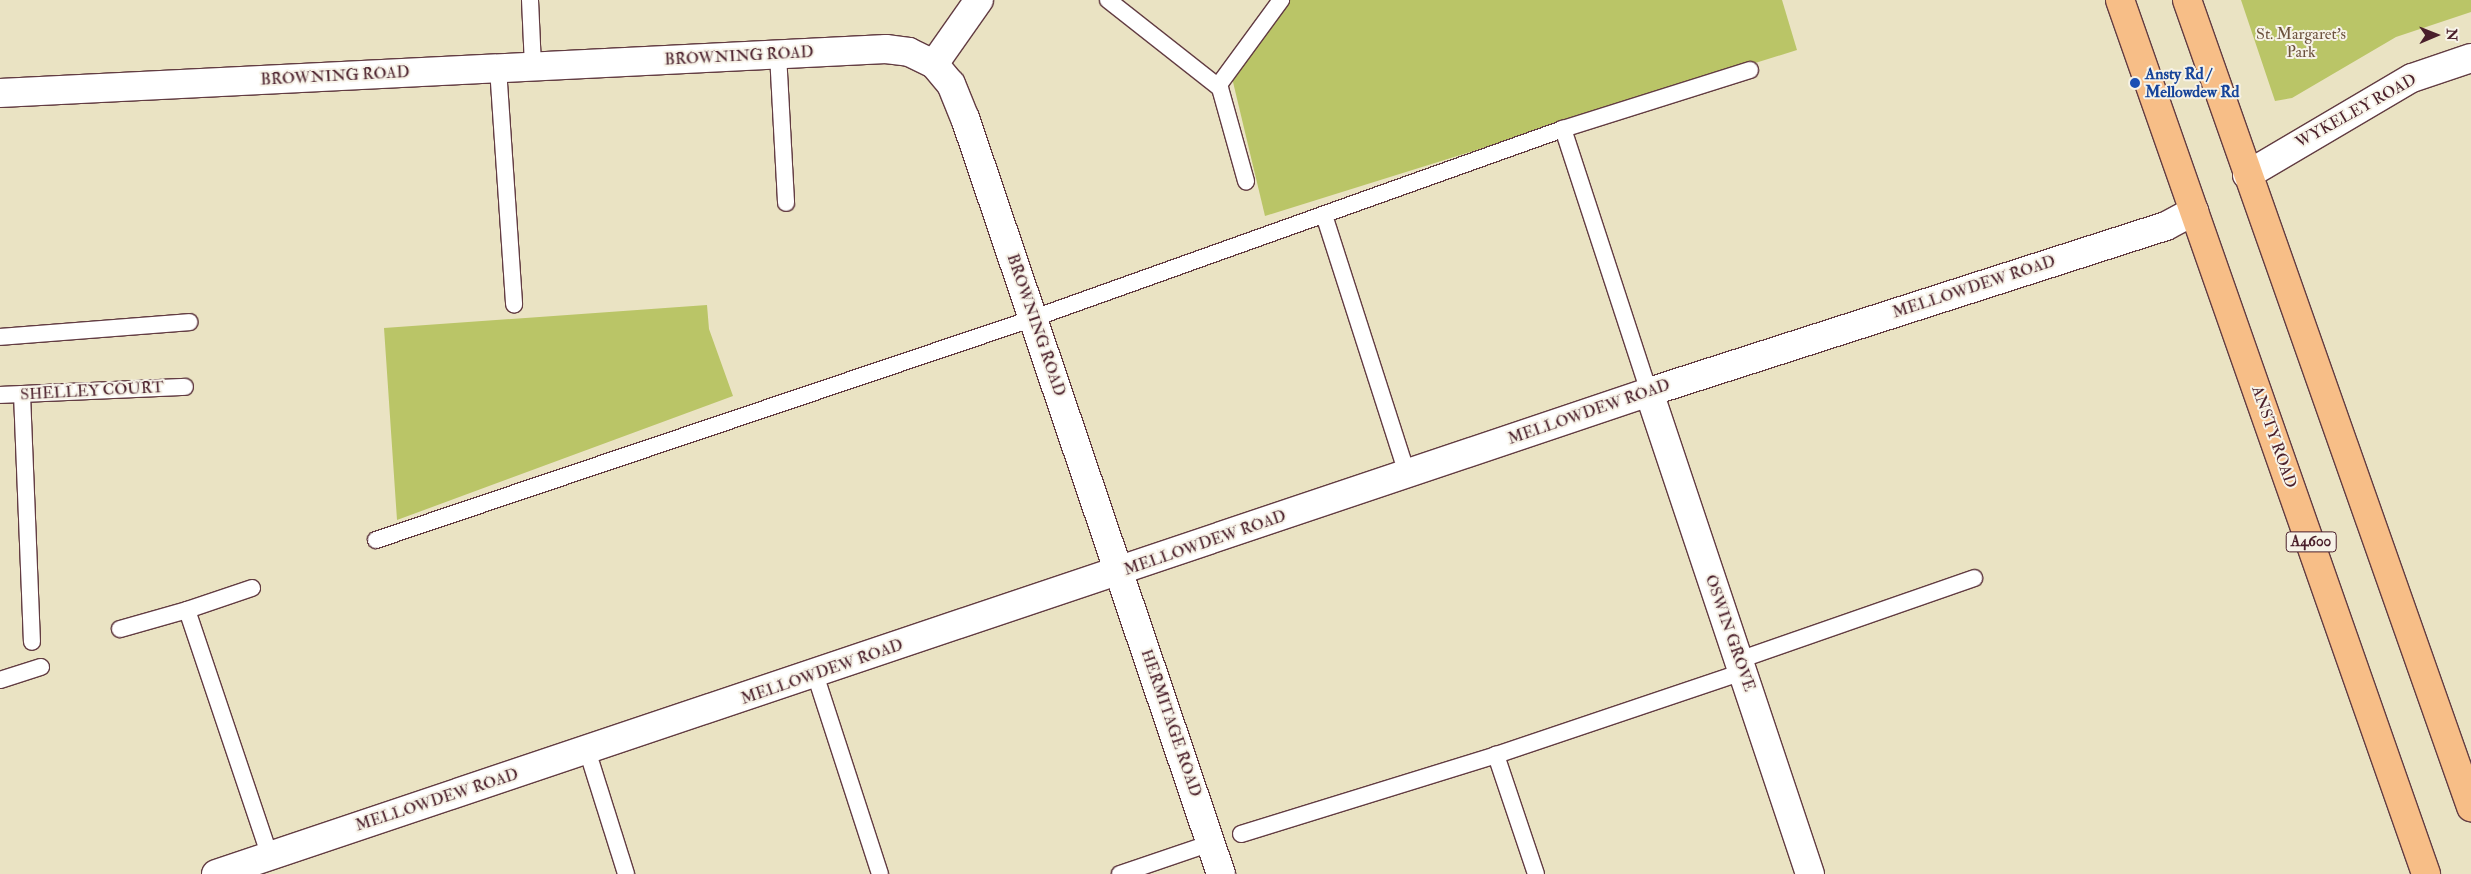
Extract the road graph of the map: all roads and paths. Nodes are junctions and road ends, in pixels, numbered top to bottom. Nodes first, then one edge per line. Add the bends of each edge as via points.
1 (530, 0) edge
2 (979, 0) edge
3 (1108, 0) edge
4 (1281, 0) edge
5 (2120, 0) edge
6 (2187, 0) edge
7 (778, 54) junction
8 (2471, 58) edge
9 (934, 64) junction
10 (533, 66) junction
11 (498, 68) junction
12 (1750, 70) dead end
13 (1218, 86) junction
14 (0, 93) edge
15 (1563, 129) junction
16 (2247, 175) junction
17 (1246, 181) dead end
18 (786, 203) dead end
19 (2194, 211) junction
20 (1324, 215) junction
21 (514, 304) dead end
22 (1034, 318) junction
23 (189, 322) dead end
24 (0, 337) edge
25 (185, 387) dead end
26 (1648, 392) junction
27 (22, 394) junction
28 (0, 395) edge
29 (1407, 474) junction
30 (376, 540) dead end
31 (1120, 572) junction
32 (1974, 578) dead end
33 (252, 588) dead end
34 (187, 610) junction
35 (120, 629) dead end
36 (32, 642) dead end
37 (1741, 666) junction
38 (41, 667) dead end
39 (814, 674) junction
40 (0, 680) edge
41 (587, 750) junction
42 (1496, 755) junction
43 (2471, 808) edge
44 (1241, 834) dead end
45 (1211, 843) junction
46 (276, 861) edge
47 (216, 874) edge
48 (626, 874) edge
49 (880, 874) edge
50 (1120, 874) edge
51 (1222, 874) edge
52 (1536, 874) edge
53 (1810, 874) edge
54 (2426, 874) edge

1 - 10 lane
2 - 9 street
3 - 13 lane
4 - 13 lane
5 - 19 highway, ANSTY ROAD / A4600
6 - 16 highway
7 - 9 street, BROWNING ROAD via 886,49 910,52
7 - 10 street, BROWNING ROAD
7 - 18 lane
8 - 16 street, WYKELEY ROAD via 2412,78
9 - 22 street, BROWNING ROAD via 951,84 965,118
10 - 11 street, BROWNING ROAD
11 - 14 street, BROWNING ROAD
11 - 21 lane
12 - 15 lane
13 - 17 lane
15 - 20 lane
15 - 26 lane
16 - 43 highway
19 - 26 street, MELLOWDEW ROAD via 2166,226
19 - 54 highway, ANSTY ROAD / A4600
20 - 22 lane
20 - 29 lane
22 - 30 lane
22 - 31 street, BROWNING ROAD
23 - 24 lane
25 - 27 lane, SHELLEY COURT
26 - 29 street, MELLOWDEW ROAD
26 - 37 street, OSWIN GROVE
27 - 28 lane, SHELLEY COURT
27 - 36 lane
29 - 31 street, MELLOWDEW ROAD
31 - 39 street, MELLOWDEW ROAD
31 - 45 street, HERMITAGE ROAD
32 - 37 lane
33 - 34 lane
34 - 35 lane
34 - 46 lane
37 - 42 lane
37 - 53 street, OSWIN GROVE
38 - 40 lane
39 - 41 street, MELLOWDEW ROAD
39 - 49 lane
41 - 46 street, MELLOWDEW ROAD
41 - 48 lane
42 - 44 lane
42 - 52 lane
45 - 50 lane
45 - 51 street, HERMITAGE ROAD
46 - 47 street, MELLOWDEW ROAD

